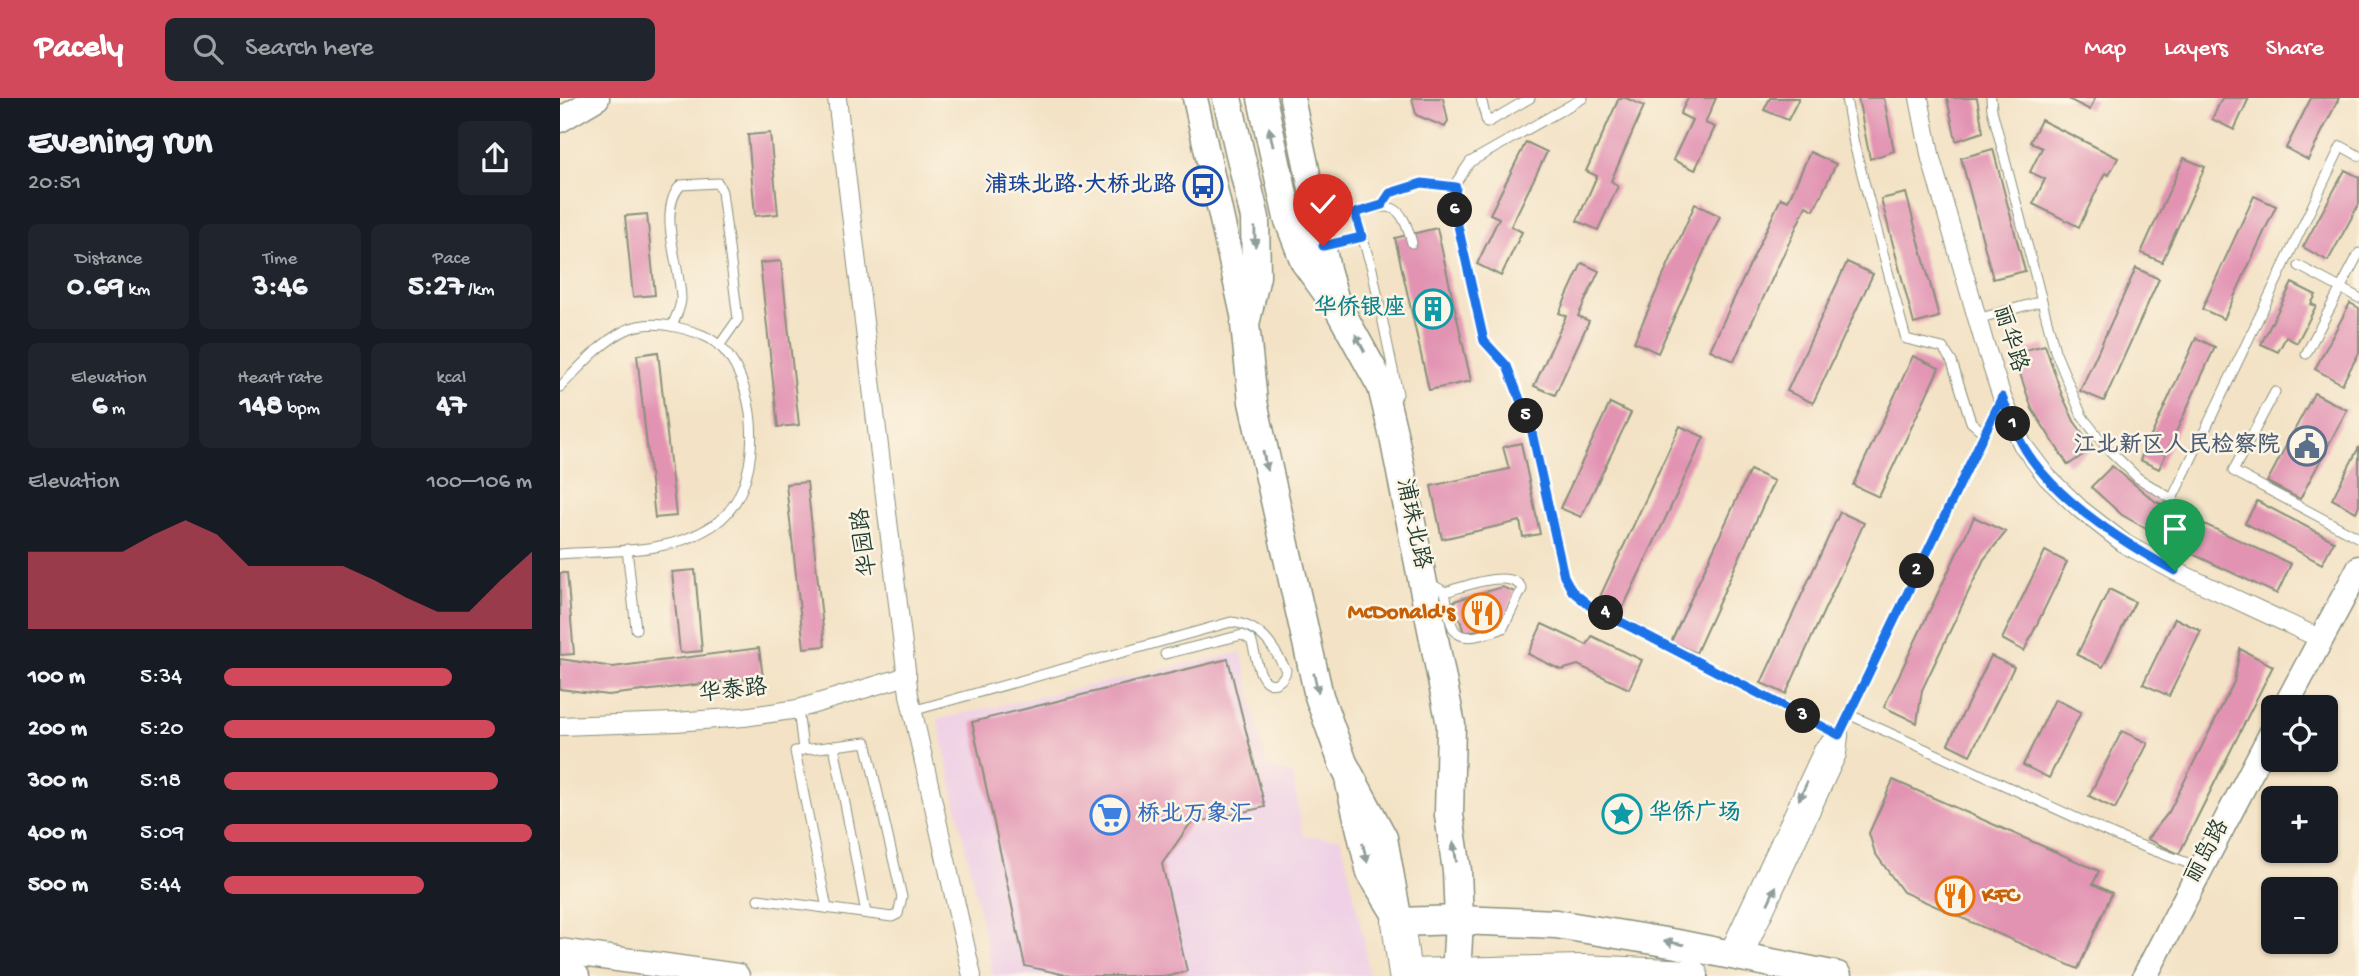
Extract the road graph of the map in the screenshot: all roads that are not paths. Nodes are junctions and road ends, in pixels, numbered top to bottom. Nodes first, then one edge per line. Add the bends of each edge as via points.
1 (566, 98) edge
2 (597, 98) edge
3 (837, 98) edge
4 (1195, 98) edge
5 (1227, 98) edge
6 (1262, 98) edge
7 (1292, 98) edge
8 (1481, 98) edge
9 (1530, 98) edge
10 (1583, 98) edge
11 (1846, 98) edge
12 (1919, 98) edge
13 (1991, 98) edge
14 (560, 102) edge
15 (560, 120) edge
16 (2359, 156) edge
17 (1456, 187) junction
18 (1382, 205) junction
19 (1362, 237) junction
20 (1412, 243) dead end
21 (1323, 246) junction
22 (2359, 253) edge
23 (2299, 266) dead end
24 (2341, 288) junction
25 (2359, 298) edge
26 (2042, 301) junction
27 (1339, 309) junction
28 (1977, 319) junction
29 (1245, 324) junction
30 (672, 326) junction
31 (719, 346) junction
32 (2306, 354) dead end
33 (560, 387) edge
34 (2275, 392) dead end
35 (2002, 397) junction
36 (1399, 401) dead end
37 (1984, 432) junction
38 (2359, 538) edge
39 (627, 549) junction
40 (560, 554) edge
41 (2359, 568) edge
42 (1434, 585) junction
43 (636, 629) dead end
44 (2321, 639) junction
45 (1165, 654) dead end
46 (907, 676) junction
47 (2291, 695) edge
48 (798, 709) junction
49 (912, 711) junction
50 (1848, 714) junction
51 (560, 726) edge
52 (1839, 735) junction
53 (834, 746) junction
54 (803, 750) junction
55 (2261, 753) edge
56 (2200, 868) junction
57 (758, 899) dead end
58 (827, 908) junction
59 (866, 914) junction
60 (1459, 920) junction
61 (1398, 922) junction
62 (560, 951) edge
63 (1736, 955) junction
64 (560, 974) edge
65 (1455, 974) edge
66 (577, 976) edge
67 (737, 976) edge
68 (972, 976) edge
69 (1405, 976) edge
70 (1692, 976) edge
71 (1837, 976) edge
72 (2144, 976) edge

1 - 14 street
2 - 15 street
3 - 46 street, 华园路
4 - 29 street
5 -> 29 main road via 1255,218 1256,276
27 -> 6 main road, 浦珠北路 via 1306,262 1288,218
7 - 21 street
8 - 9 lane via 1487,123
10 - 17 lane via 1471,162
11 - 37 lane via 1906,339 1943,348 1971,422
12 - 28 street, 丽华路 via 1931,159
13 - 26 lane
16 - 26 lane via 2341,146 2172,499 2138,478 2082,416 2055,351
17 - 18 lane via 1422,183 1390,193
17 - 52 lane via 1454,208 1484,341 1507,366 1531,428 1564,576 1572,591 1590,606
18 - 19 lane via 1355,213
18 - 20 lane via 1392,207 1406,221
19 - 21 lane
19 - 36 lane
21 - 27 street
22 - 24 lane
23 - 24 lane
24 - 25 lane
24 - 32 lane
26 - 28 lane
42 -> 27 main road, 浦珠北路 via 1382,387
28 - 35 street, 丽华路
29 -> 61 main road via 1253,402 1319,696 1343,763 1383,838
30 - 31 lane via 693,331
30 - 31 lane via 681,302 671,227 675,191 681,185 718,183 738,319
30 - 33 lane via 641,325 626,330 610,339
31 - 39 lane via 745,387 750,410 750,456 739,496 717,523 699,533 662,547
34 - 38 lane via 2233,471
35 - 37 lane
35 - 44 street, 丽华路 via 2022,444 2047,477 2116,537 2175,571
37 - 50 lane
39 - 40 lane
39 - 43 lane
41 - 44 street
42 - 42 lane via 1453,629 1470,638 1503,628 1522,589 1504,577
60 -> 42 main road, 浦珠北路 via 1458,871 1449,815 1451,725
44 - 47 street
45 - 49 lane via 1242,635 1251,640 1259,675 1265,681 1279,682 1286,670 1275,648 1258,630 1231,622
46 - 48 street, 华泰路
46 - 49 street, 华园路
48 - 51 street, 华泰路 via 675,722
48 - 54 lane
49 - 68 street, 华园路
50 - 52 lane
50 - 56 lane via 2118,837
52 - 63 street via 1837,754
53 - 54 lane
53 - 59 lane
53 - 59 lane via 866,743 902,897 898,914 892,917
54 - 58 lane via 794,751
55 - 56 street, 丽岛路
56 - 72 street, 丽岛路
57 - 58 lane
58 - 59 lane
60 - 61 main road
63 -> 60 main road via 1556,925
60 - 65 main road, 浦珠北路
61 - 69 highway
62 - 67 street
63 - 71 main road
64 - 66 street
65 - 69 highway
65 - 70 highway via 1583,971

